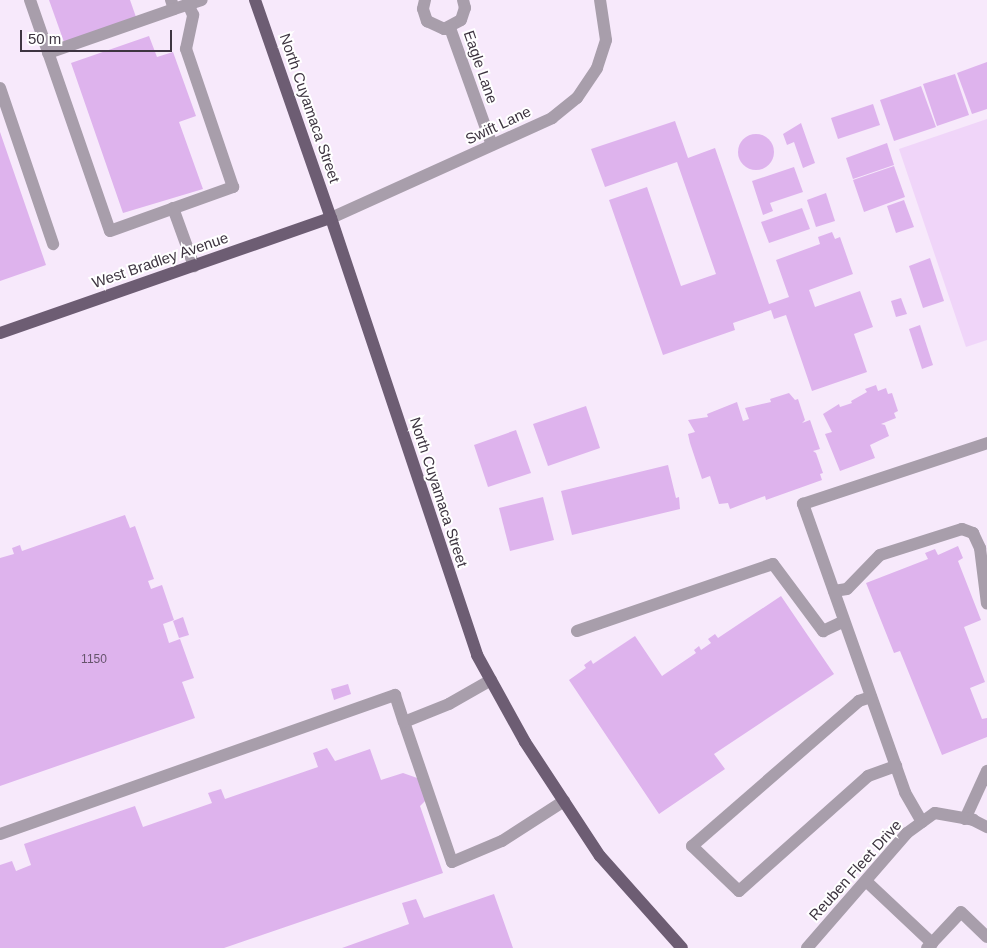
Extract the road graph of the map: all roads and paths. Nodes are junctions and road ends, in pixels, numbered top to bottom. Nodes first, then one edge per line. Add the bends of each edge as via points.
1 (30, 0) edge
2 (202, 0) edge
3 (254, 0) edge
4 (425, 0) edge
5 (463, 0) edge
6 (600, 0) edge
7 (173, 4) edge
8 (188, 4) junction
9 (450, 28) junction
10 (48, 52) junction
11 (0, 88) edge
12 (492, 145) junction
13 (173, 208) junction
14 (331, 218) junction
15 (53, 244) dead end
16 (194, 266) junction
17 (0, 333) edge
18 (987, 443) edge
19 (834, 591) junction
20 (987, 604) edge
21 (844, 622) junction
22 (577, 631) dead end
23 (491, 680) junction
24 (871, 697) junction
25 (404, 722) junction
26 (896, 766) junction
27 (987, 771) edge
28 (564, 801) junction
29 (966, 819) junction
30 (922, 822) junction
31 (987, 827) edge
32 (0, 834) edge
33 (866, 881) junction
34 (987, 937) edge
35 (930, 945) edge
36 (682, 948) edge
37 (807, 948) edge

1 - 10 street
2 - 8 street
3 - 14 main road, North Cuyamaca Street
4 - 9 street, Eagle Lane via 423,9 427,21 438,28
5 - 9 street, Eagle Lane via 464,15
6 - 12 street, Swift Lane via 606,40 597,68 577,98 552,118
7 - 8 street
7 - 10 street
8 - 13 street via 193,15 186,49 233,187
9 - 12 street, Eagle Lane
10 - 13 street via 110,231
11 - 15 street
12 - 14 street, Swift Lane
13 - 16 street
14 - 16 main road, West Bradley Avenue
14 - 23 main road, North Cuyamaca Street via 477,654
16 - 17 main road, West Bradley Avenue
18 - 19 street via 803,504
19 - 20 street via 847,589 880,556 962,529 973,533 980,548
19 - 21 street
21 - 22 street via 824,631 773,564
21 - 24 street
23 - 25 street via 450,704
23 - 28 main road, North Cuyamaca Street via 525,742
24 - 26 street
24 - 26 street via 859,701 692,846 739,891 868,776
25 - 28 street via 452,862 502,840
25 - 32 street via 395,695
26 - 30 street via 905,792
27 - 29 street
28 - 36 main road, North Cuyamaca Street via 600,856
29 - 30 street, Reuben Fleet Drive via 935,813
29 - 31 street, Reuben Fleet Drive
30 - 33 street, Reuben Fleet Drive via 907,833
33 - 35 street
33 - 37 street, Reuben Fleet Drive
34 - 35 street via 961,912

